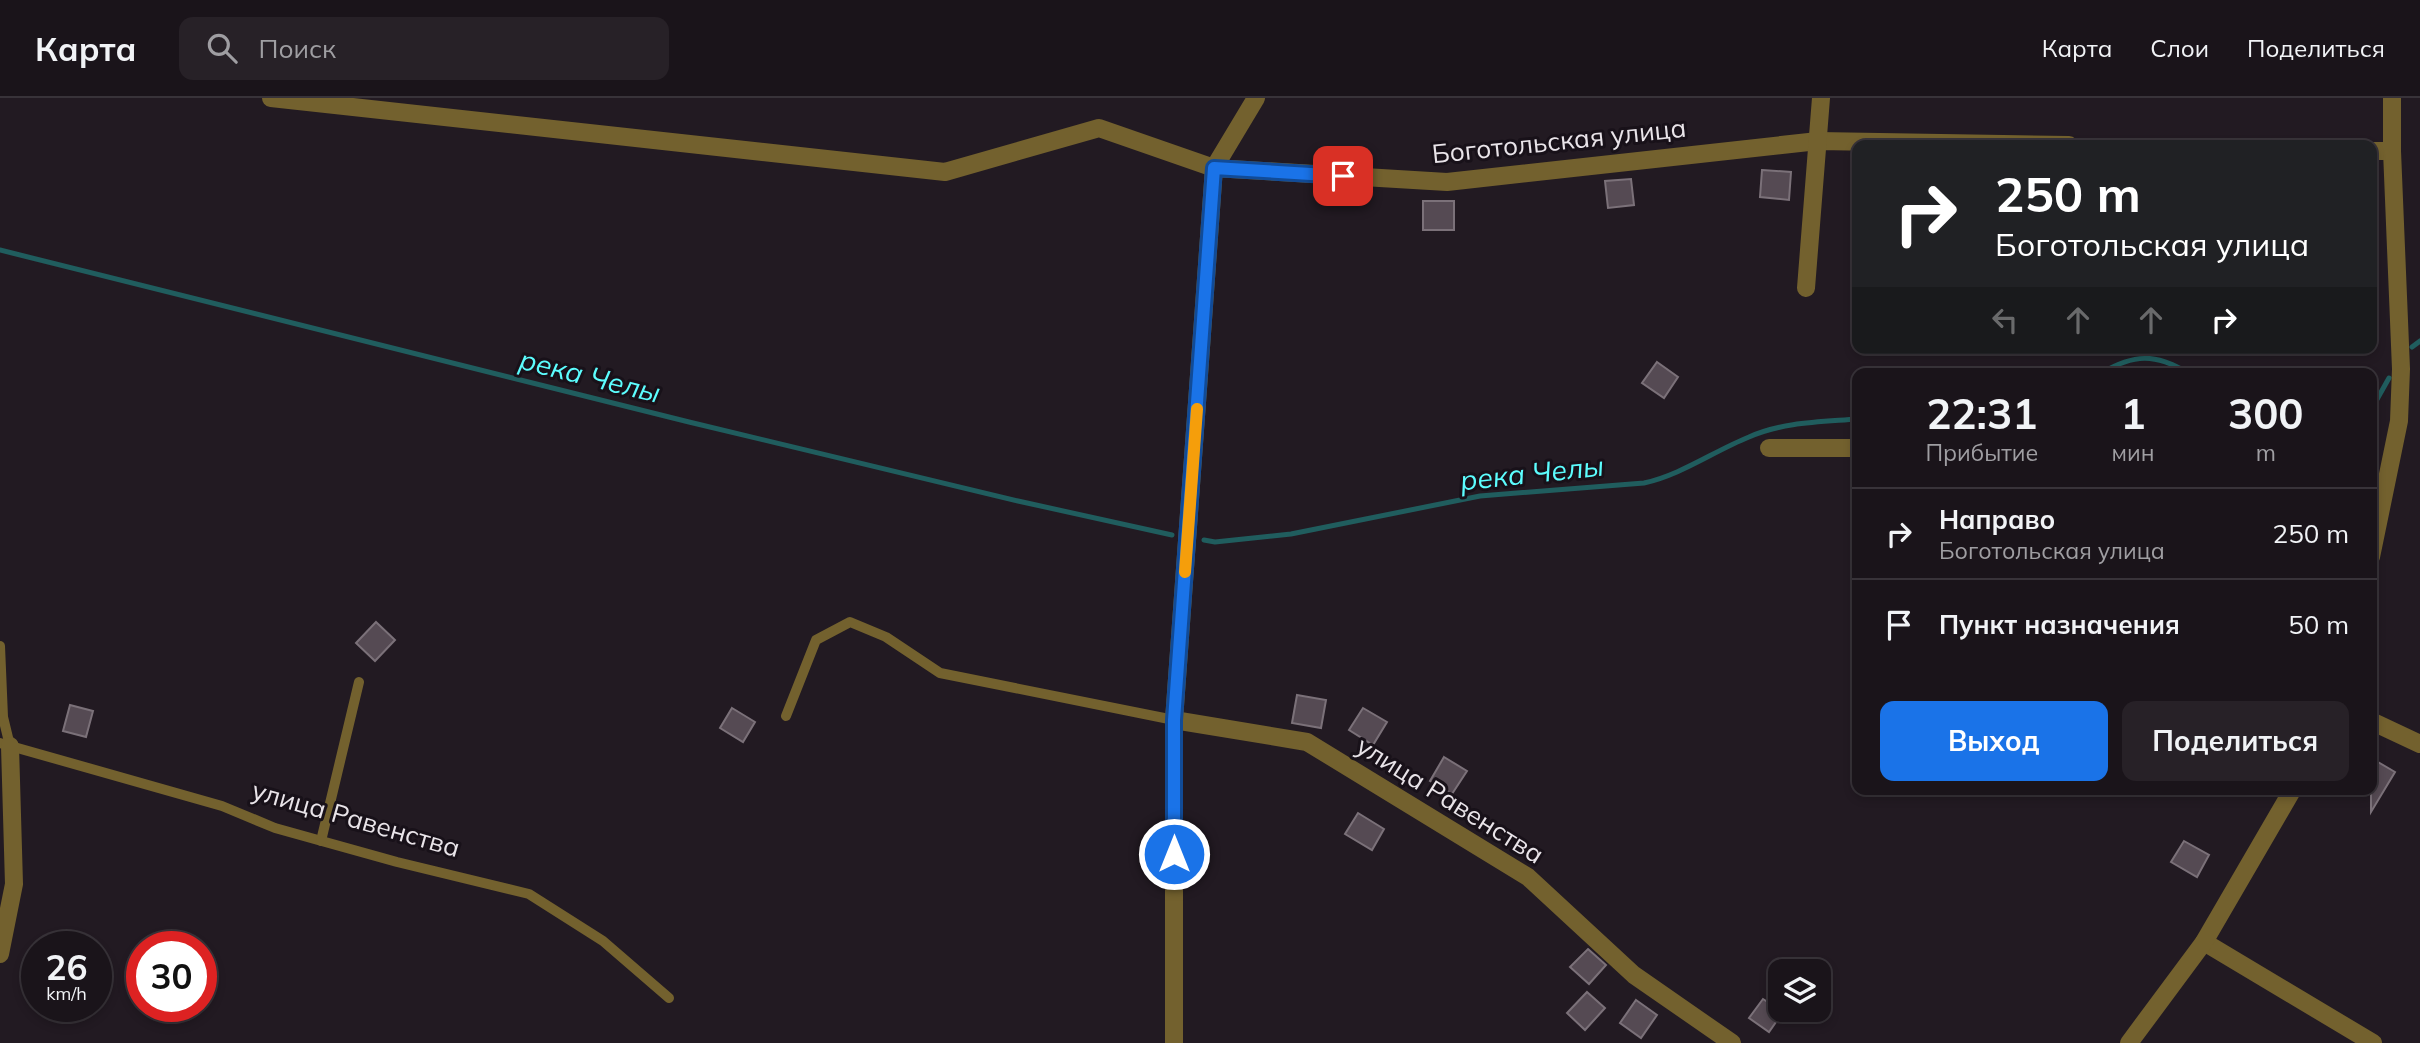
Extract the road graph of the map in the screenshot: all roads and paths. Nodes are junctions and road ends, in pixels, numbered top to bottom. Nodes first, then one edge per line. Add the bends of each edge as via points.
1 (271, 98) edge
2 (1256, 98) edge
3 (1821, 98) edge
4 (2392, 98) edge
5 (1818, 141) junction
6 (1852, 142) edge
7 (2377, 151) edge
8 (2392, 151) junction
9 (1214, 168) junction
10 (1806, 288) dead end
11 (1769, 448) dead end
12 (1852, 448) edge
13 (2377, 528) edge
14 (0, 646) edge
15 (359, 681) dead end
16 (786, 716) dead end
17 (1174, 720) junction
18 (2377, 724) edge
19 (5, 744) edge
20 (2420, 744) edge
21 (2290, 795) edge
22 (321, 841) junction
23 (2204, 942) junction
24 (0, 954) edge
25 (669, 998) dead end
26 (1174, 1043) edge
27 (1732, 1043) edge
28 (2129, 1043) edge
29 (2373, 1043) edge

1 - 9 street, Боготольская улица via 945,172 1099,128
2 - 9 street
3 - 5 street
4 - 8 street
5 - 6 street, Боготольская улица
5 - 9 street, Боготольская улица via 1447,182
5 - 10 street
7 - 8 street
8 - 13 street via 2399,421
9 - 17 street
11 - 12 street
14 - 19 lane
15 - 22 lane
16 - 17 lane via 816,640 850,622 886,638 940,673
17 - 26 street
17 - 27 street, улица Равенства via 1307,742 1528,877 1634,975
18 - 20 street
19 - 22 lane, улица Равенства via 222,806
19 - 24 street via 14,884
21 - 23 street
22 - 25 lane, улица Равенства via 529,894 603,941
23 - 28 street
23 - 29 street

